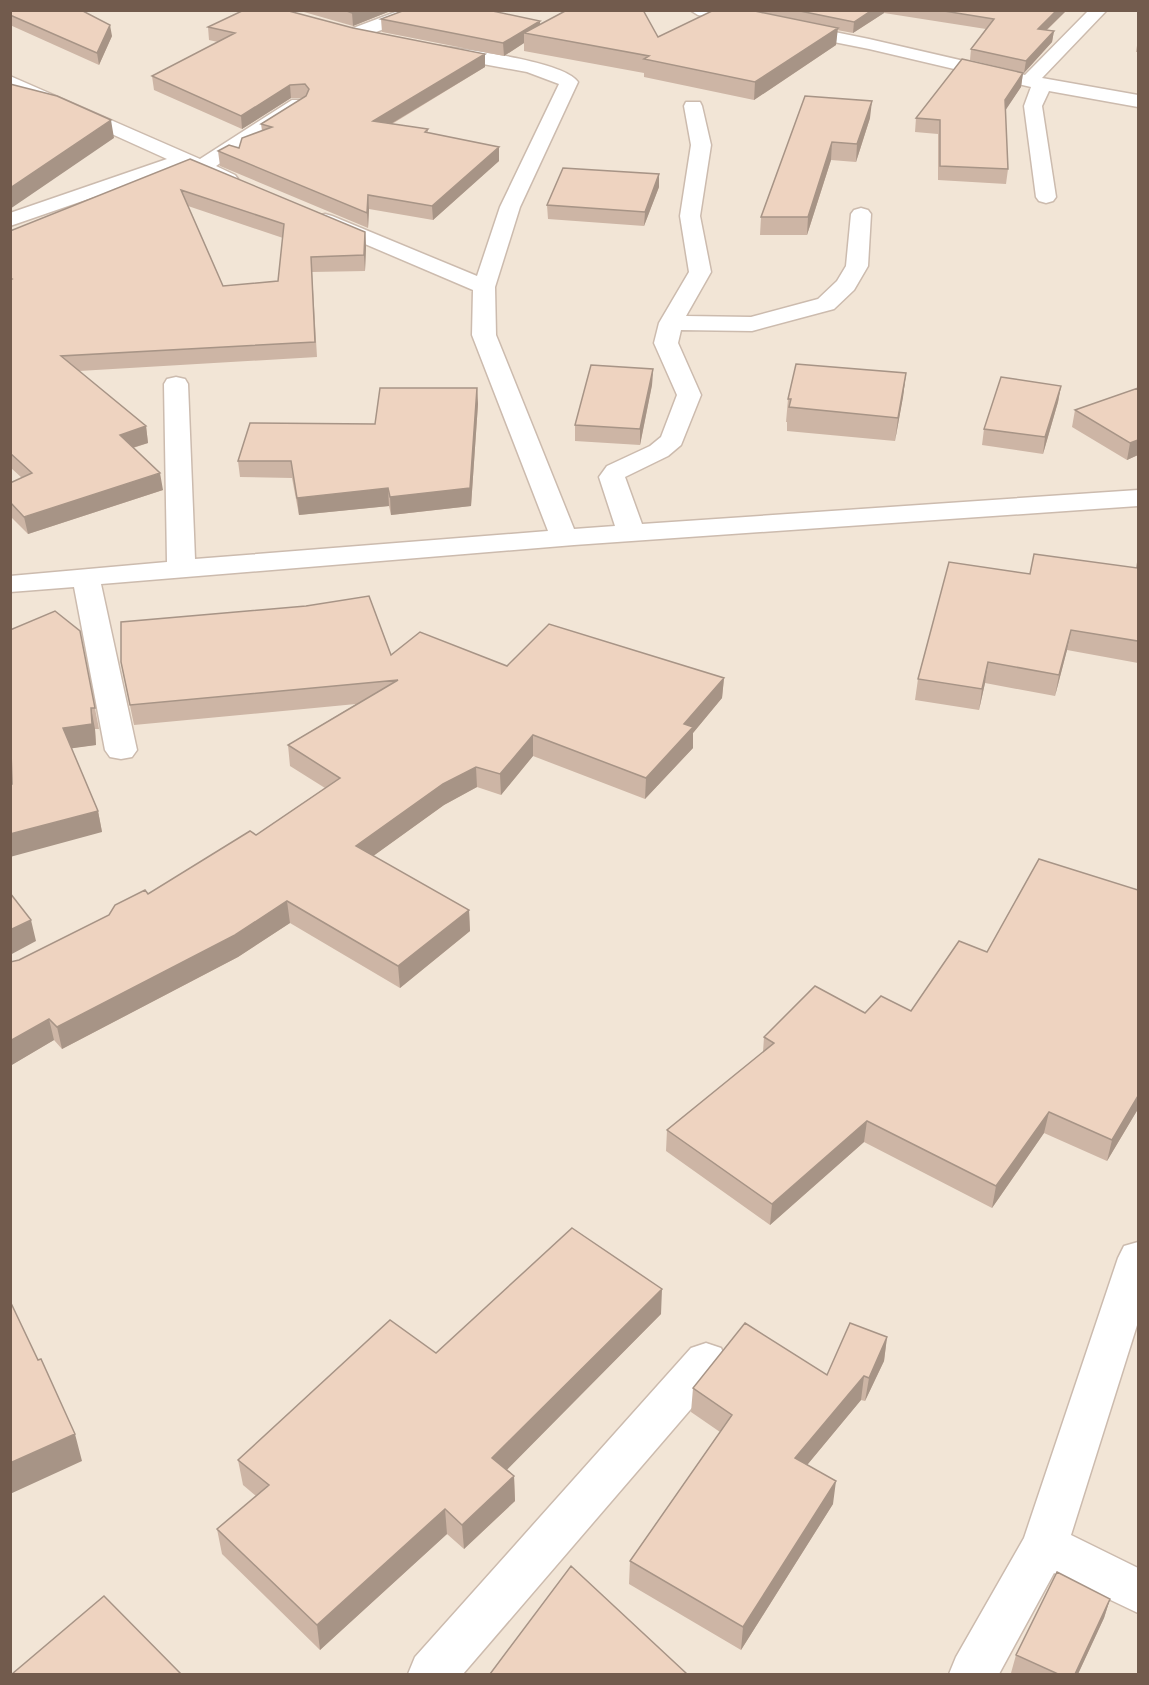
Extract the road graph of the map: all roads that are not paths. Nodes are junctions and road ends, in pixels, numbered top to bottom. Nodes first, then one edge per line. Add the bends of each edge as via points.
1 (418, 10) edge
2 (698, 10) edge
3 (1099, 10) edge
4 (332, 28) edge
5 (354, 34) junction
6 (388, 40) edge
7 (421, 47) edge
8 (10, 81) edge
9 (1036, 83) junction
10 (1138, 101) edge
11 (299, 104) edge
12 (693, 106) dead end
13 (192, 164) junction
14 (244, 186) edge
15 (1046, 197) dead end
16 (310, 213) edge
17 (861, 214) dead end
18 (10, 220) edge
19 (484, 287) junction
20 (671, 323) junction
21 (176, 384) dead end
22 (1138, 498) edge
23 (631, 532) junction
24 (564, 537) junction
25 (181, 569) junction
26 (86, 577) junction
27 (10, 584) edge
28 (121, 750) dead end
29 (1138, 1258) edge
30 (706, 1361) dead end
31 (1045, 1545) junction
32 (1138, 1591) edge
33 (432, 1674) edge
34 (972, 1674) edge

1 - 5 street
2 - 9 street
3 - 9 street
4 - 5 street
5 - 6 street
7 - 19 street via 544,71 564,76 570,82 510,207
8 - 13 street
9 - 10 street
9 - 15 street via 1033,106
11 - 13 street
12 - 20 street via 701,145 690,216 700,272
13 - 14 street
13 - 18 street
16 - 19 street
17 - 20 street via 857,266 846,285 826,304 752,324
19 - 24 street via 484,336
20 - 23 street via 666,343 689,395 672,440 659,451 616,471 612,477
21 - 25 street
22 - 23 street
23 - 24 street
24 - 25 street
25 - 26 street
26 - 27 street
26 - 28 street
29 - 31 street
30 - 33 street
31 - 32 street
31 - 34 street

